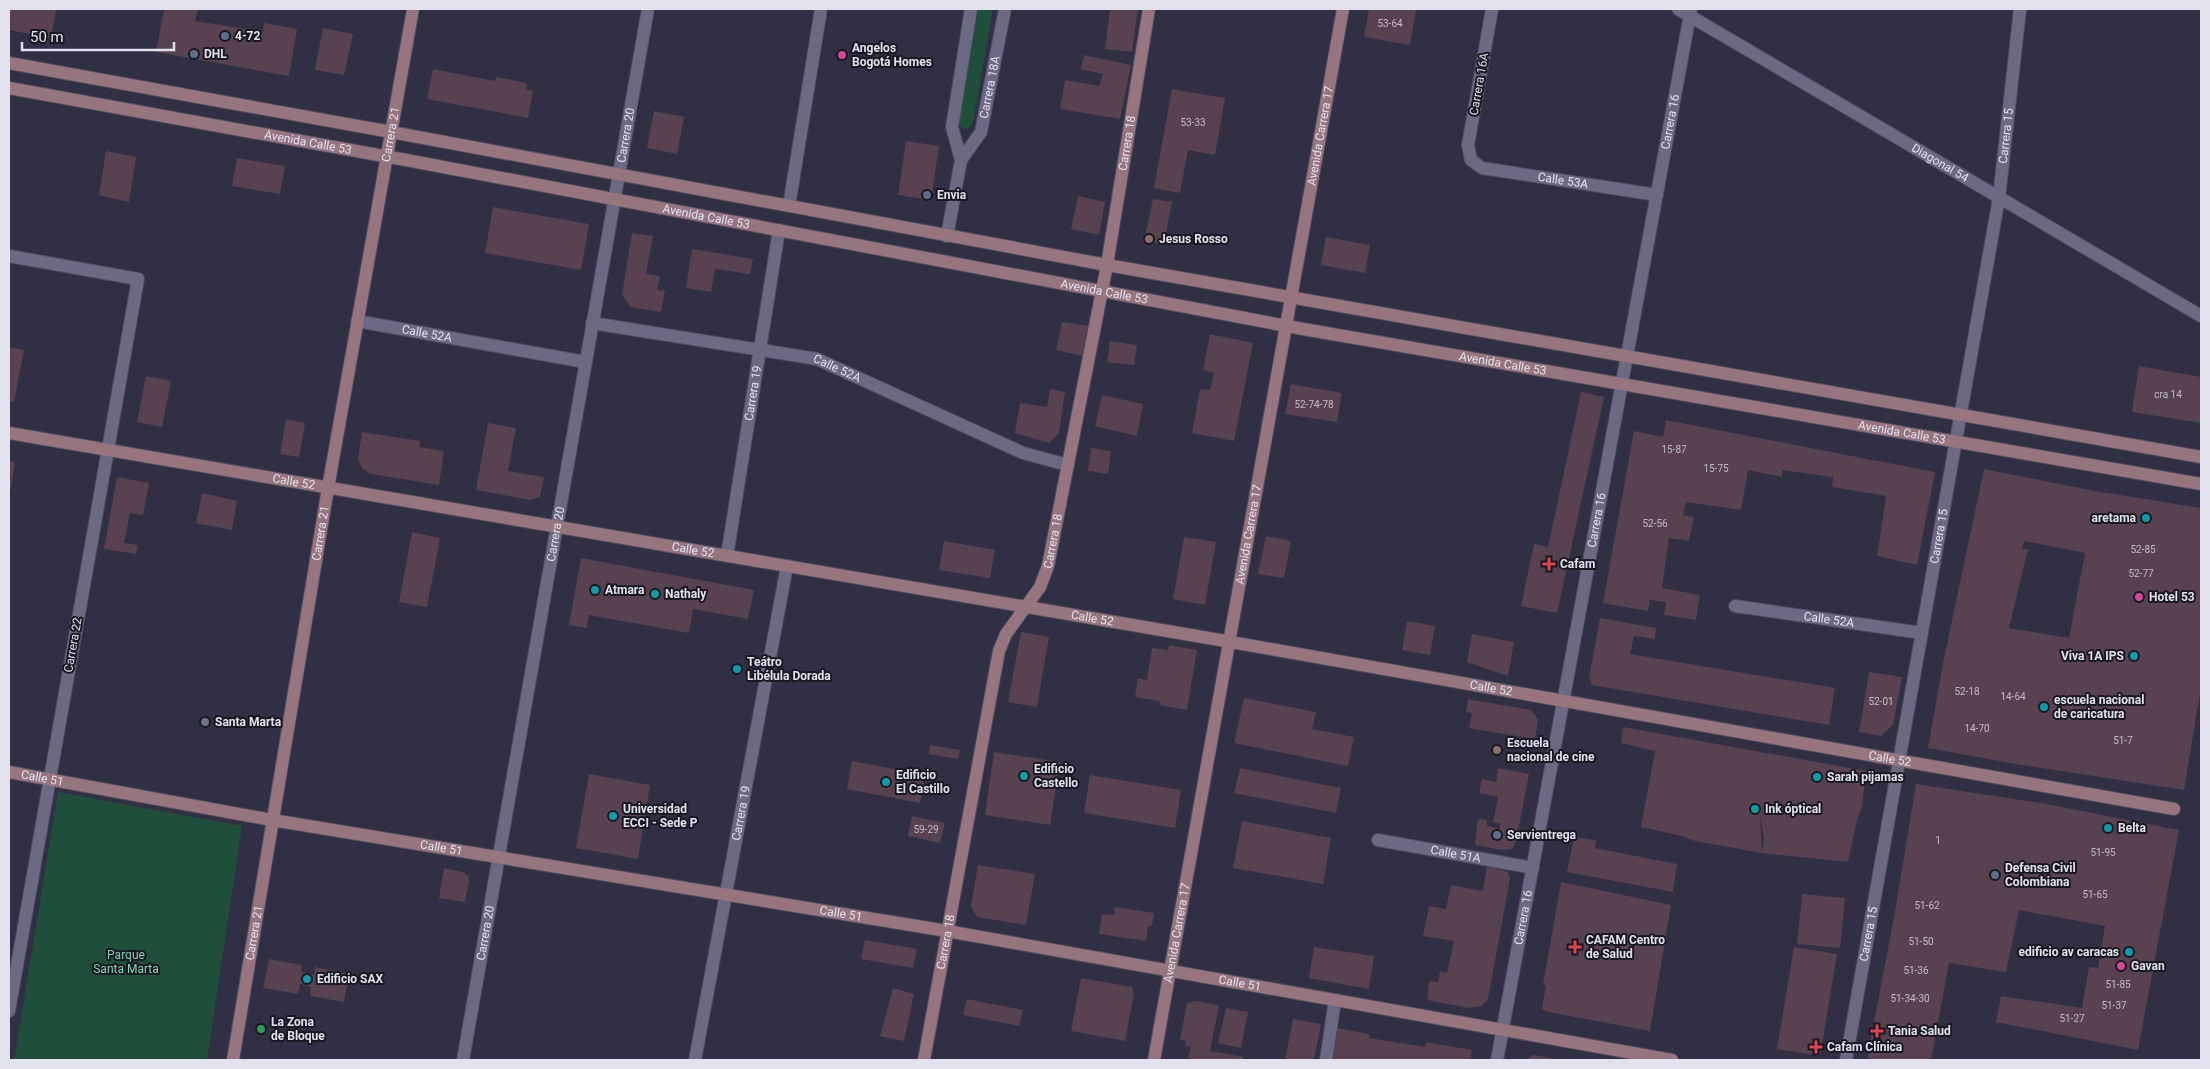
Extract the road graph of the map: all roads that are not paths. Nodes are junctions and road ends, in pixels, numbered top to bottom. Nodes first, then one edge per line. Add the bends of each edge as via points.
1 (413, 9) edge
2 (648, 9) edge
3 (821, 9) edge
4 (971, 9) edge
5 (1005, 9) edge
6 (1148, 9) edge
7 (1343, 9) edge
8 (1492, 9) edge
9 (1678, 9) edge
10 (2020, 9) edge
11 (1691, 12) edge
12 (9, 63) edge
13 (9, 88) edge
14 (391, 132) junction
15 (386, 156) junction
16 (960, 160) junction
17 (1471, 160) joint
18 (619, 174) junction
19 (1657, 195) junction
20 (1999, 198) junction
21 (615, 199) junction
22 (789, 206) junction
23 (779, 230) junction
24 (947, 236) junction
25 (9, 256) edge
26 (1107, 265) junction
27 (1103, 291) junction
28 (1291, 298) junction
29 (2201, 316) edge
30 (357, 321) junction
31 (592, 323) junction
32 (1286, 325) junction
33 (760, 351) junction
34 (1627, 357) junction
35 (585, 362) junction
36 (1623, 384) junction
37 (1961, 415) junction
38 (9, 433) edge
39 (1956, 441) junction
40 (108, 450) junction
41 (2201, 457) edge
42 (1068, 465) junction
43 (2201, 484) edge
44 (328, 488) junction
45 (556, 527) junction
46 (727, 556) junction
47 (787, 566) junction
48 (1735, 606) dead end
49 (1025, 607) junction
50 (1922, 633) junction
51 (1228, 641) junction
52 (1563, 701) junction
53 (1899, 760) junction
54 (9, 772) edge
55 (48, 779) junction
56 (2174, 809) dead end
57 (272, 820) junction
58 (1378, 840) dead end
59 (499, 857) junction
60 (1533, 868) junction
61 (726, 895) junction
62 (947, 931) junction
63 (1170, 971) junction
64 (1335, 1000) junction
65 (9, 1011) edge
66 (1503, 1030) junction
67 (233, 1060) edge
68 (463, 1060) edge
69 (695, 1060) edge
70 (924, 1060) edge
71 (1154, 1060) edge
72 (1326, 1060) edge
73 (1497, 1060) edge
74 (1672, 1060) edge
75 (1846, 1060) edge

1 - 14 street, Carrera 21
2 - 18 street, Carrera 20
3 - 22 street
4 - 16 street, Carrera 18A via 952,127
5 - 16 street, Carrera 18A via 980,132
6 - 26 street, Carrera 18
7 - 28 street, Avenida Carrera 17
8 - 17 street, Carrera 16A via 1468,145
9 - 11 street, Diagonal 54
10 - 20 street, Carrera 15
11 - 19 street, Carrera 16
11 - 20 street, Diagonal 54
12 - 14 street, Avenida Calle 53
13 - 15 street, Avenida Calle 53
14 - 15 street, Carrera 21
14 - 18 street, Avenida Calle 53
15 - 21 street, Avenida Calle 53
15 - 30 street, Carrera 21
16 - 24 street, Carrera 18A
17 - 19 street, Calle 53A via 1482,168
18 - 21 street, Carrera 20
18 - 22 street, Avenida Calle 53
19 - 34 street, Carrera 16
20 - 29 street, Diagonal 54
20 - 37 street, Carrera 15
21 - 23 street, Avenida Calle 53
21 - 31 street, Carrera 20
22 - 24 street, Avenida Calle 53
23 - 27 street, Avenida Calle 53
23 - 33 street, Carrera 19
24 - 26 street, Avenida Calle 53
25 - 40 street, Carrera 22 via 138,279
26 - 27 street, Carrera 18
26 - 28 street, Avenida Calle 53
27 - 32 street, Avenida Calle 53
27 - 42 street, Carrera 18
28 - 32 street, Avenida Carrera 17
28 - 34 street, Avenida Calle 53
30 - 35 street, Calle 52A
30 - 44 street, Carrera 21
31 - 33 street, Calle 52A
31 - 35 street, Carrera 20
32 - 36 street, Avenida Calle 53
32 - 51 street, Avenida Carrera 17
33 - 42 street, Calle 52A via 817,359 1024,453
33 - 46 street, Carrera 19
34 - 36 street, Carrera 16
34 - 37 street, Avenida Calle 53
35 - 45 street, Carrera 20
36 - 39 street, Avenida Calle 53
36 - 52 street, Carrera 16
37 - 39 street, Carrera 15
37 - 41 street, Avenida Calle 53
38 - 40 street, Calle 52
39 - 43 street, Avenida Calle 53
39 - 50 street, Carrera 15
40 - 44 street, Calle 52
40 - 55 street, Carrera 22
42 - 49 street, Carrera 18 via 1048,566 1040,587
44 - 45 street, Calle 52
44 - 57 street, Carrera 21
45 - 46 street, Calle 52
45 - 59 street, Carrera 20
46 - 47 street, Calle 52
47 - 49 street, Calle 52
47 - 61 street, Carrera 19
48 - 50 street, Calle 52A
49 - 51 street, Calle 52
49 - 62 street, Carrera 18 via 1006,634 995,666
50 - 53 street, Carrera 15
51 - 52 street, Calle 52
51 - 63 street, Avenida Carrera 17
52 - 53 street, Calle 52
52 - 60 street, Carrera 16
53 - 56 street, Calle 52
53 - 75 street, Carrera 15
54 - 55 street, Calle 51
55 - 57 street, Calle 51
55 - 65 street, Carrera 22
57 - 59 street, Calle 51
57 - 67 street, Carrera 21
58 - 60 street, Calle 51A
59 - 61 street, Calle 51
59 - 68 street, Carrera 20
60 - 66 street, Carrera 16
61 - 62 street, Calle 51
61 - 69 street, Carrera 19
62 - 63 street, Calle 51
62 - 70 street, Carrera 18
63 - 64 street, Calle 51
63 - 71 street, Avenida Carrera 17
64 - 66 street, Calle 51
64 - 72 street
66 - 73 street, Carrera 16
66 - 74 street, Calle 51

